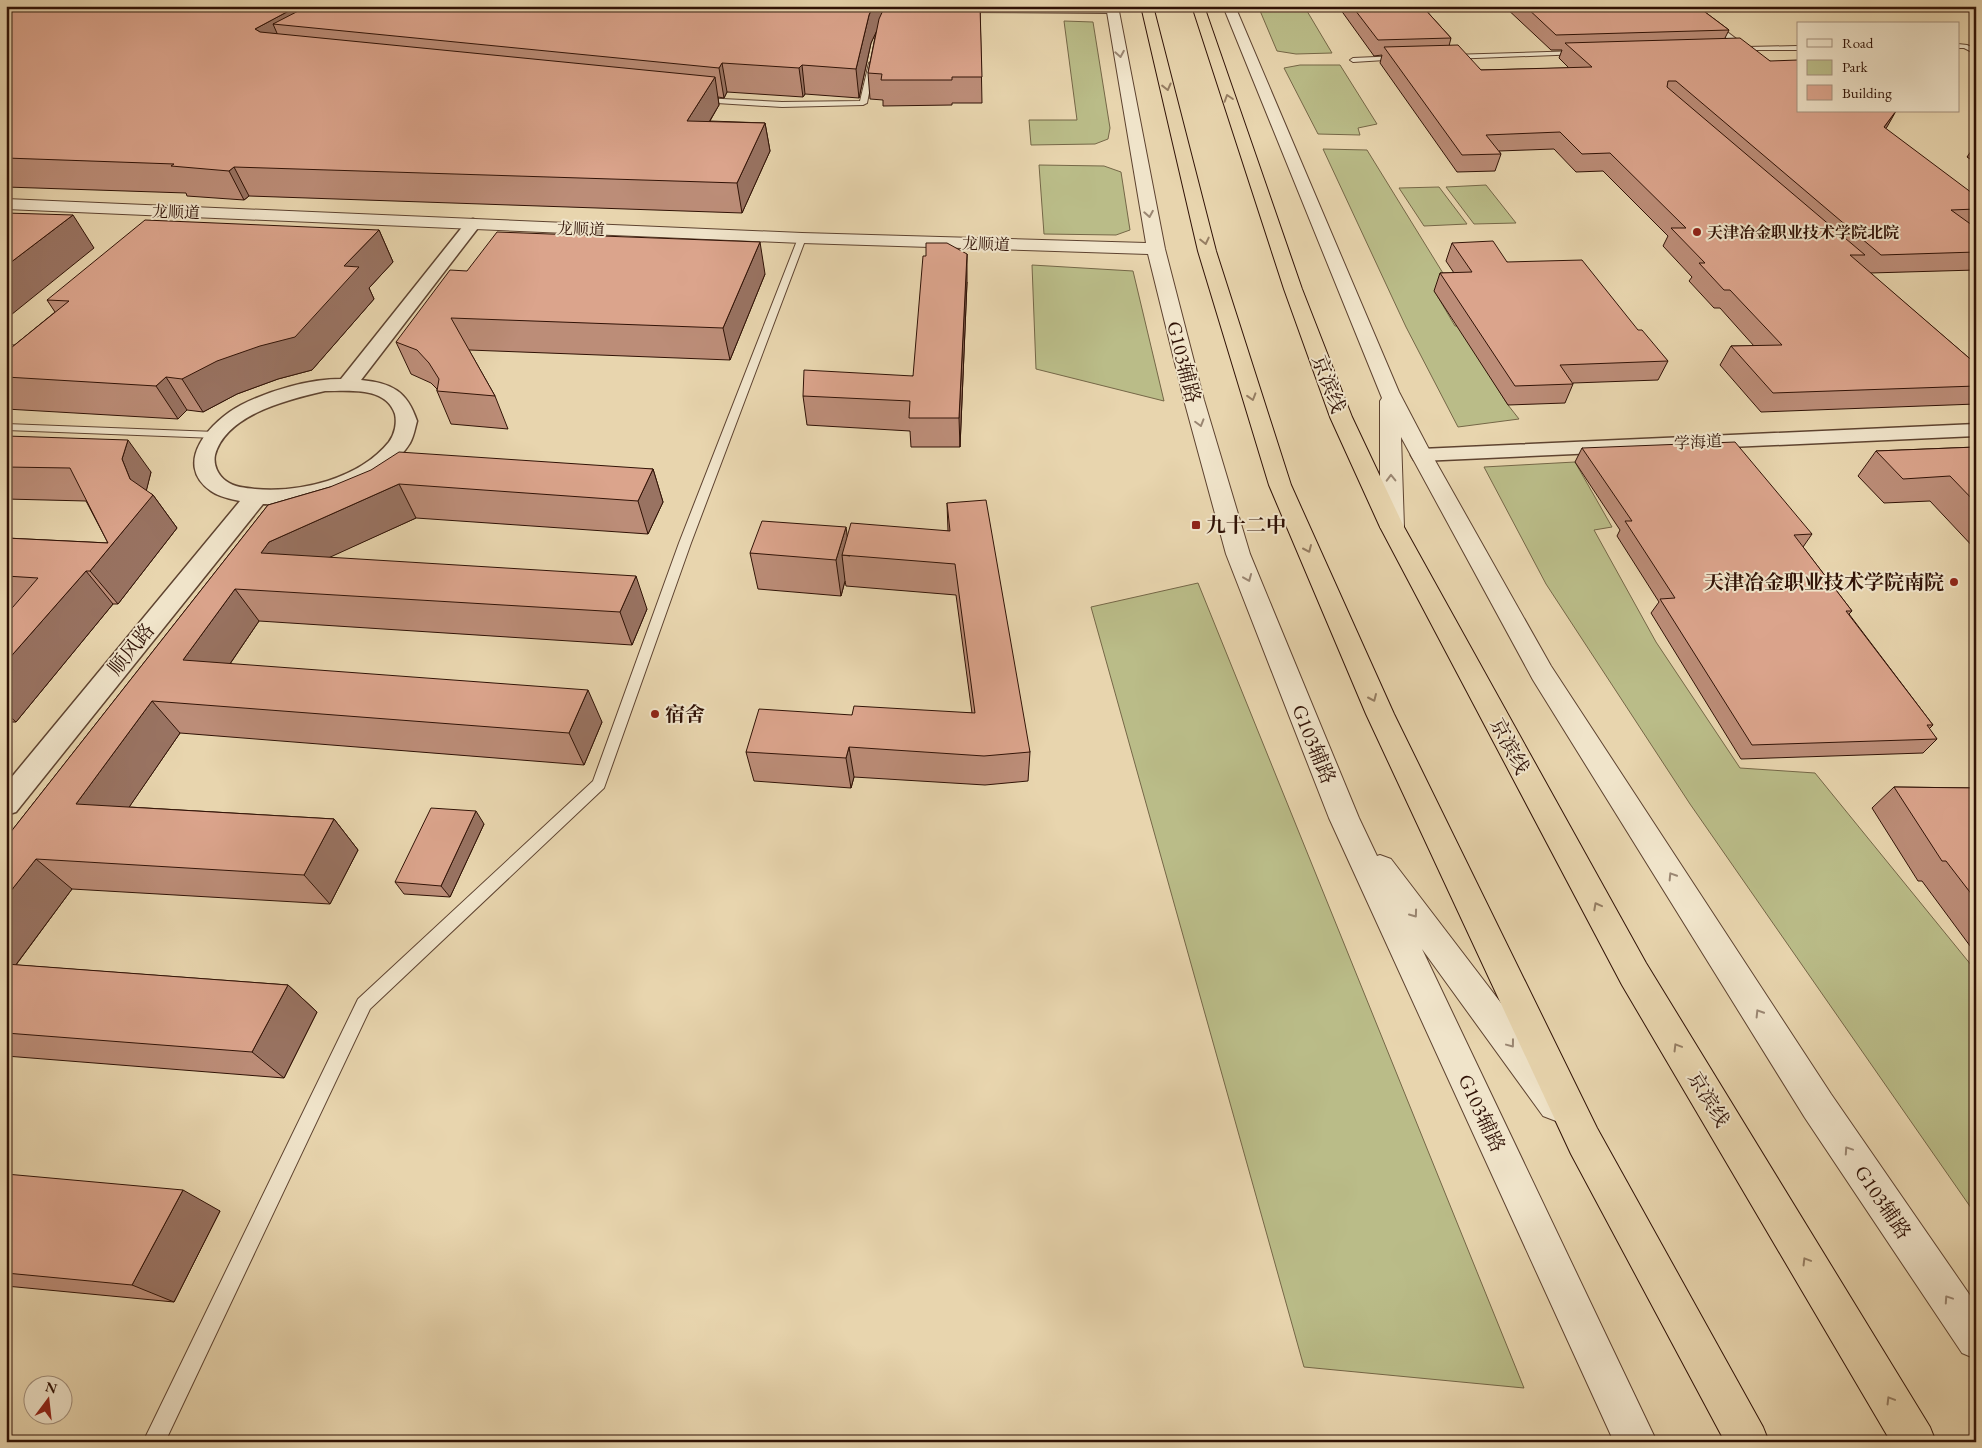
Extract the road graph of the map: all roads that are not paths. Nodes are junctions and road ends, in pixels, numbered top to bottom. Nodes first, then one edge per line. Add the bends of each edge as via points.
1 (1146, 6) edge
2 (1198, 6) edge
3 (1229, 6) edge
4 (1689, 6) edge
5 (1112, 9) edge
6 (958, 10) edge
7 (1960, 46) edge
8 (1797, 48) edge
9 (1735, 49) edge
10 (1745, 49) junction
11 (874, 52) edge
12 (1976, 52) edge
13 (1588, 53) edge
14 (1441, 57) edge
15 (1402, 58) edge
16 (1353, 60) dead end
17 (689, 98) edge
18 (6, 204) edge
19 (473, 224) junction
20 (802, 238) junction
21 (1156, 249) junction
22 (6, 347) edge
23 (6, 354) edge
24 (347, 385) junction
25 (1389, 392) junction
26 (6, 427) edge
27 (1976, 430) edge
28 (216, 435) junction
29 (1421, 455) junction
30 (257, 497) junction
31 (1392, 527) junction
32 (6, 804) edge
33 (1344, 818) junction
34 (1584, 1141) junction
35 (1976, 1339) edge
36 (154, 1442) edge
37 (1636, 1442) edge
38 (1748, 1442) edge
39 (1915, 1442) edge

1 -> 34 highway via 1208,251 1280,485 1380,714
31 -> 2 highway, 京滨线 via 1341,417 1292,289
3 - 25 street, G103辅路
4 - 10 lane
5 - 6 lane
5 -> 21 street, G103辅路
7 - 12 lane
8 - 10 lane
9 - 10 lane
11 - 17 lane via 863,103 811,106
13 - 14 lane
15 - 16 lane
18 - 19 street, 龙顺道
19 - 20 street, 龙顺道
19 - 24 street
20 - 21 street, 龙顺道
20 - 36 lane via 684,543 599,784 364,1004
21 -> 33 street, G103辅路 via 1194,400 1238,554
22 - 23 lane via 14,348
24 - 28 street via 285,394 232,419
24 - 30 street via 376,389 400,402 407,420 400,442 383,460 357,476 315,492
25 - 29 street, G103辅路
31 -> 25 street
26 - 28 lane
27 - 29 street, 学海道
28 - 30 street via 207,449 204,463 210,479 222,488 243,496
35 -> 29 street, G103辅路 via 1818,1106 1542,673
30 - 32 street, 顺风路
39 -> 31 highway, 京滨线 via 1634,974
33 -> 34 street
33 - 37 street, G103辅路
34 - 38 highway

